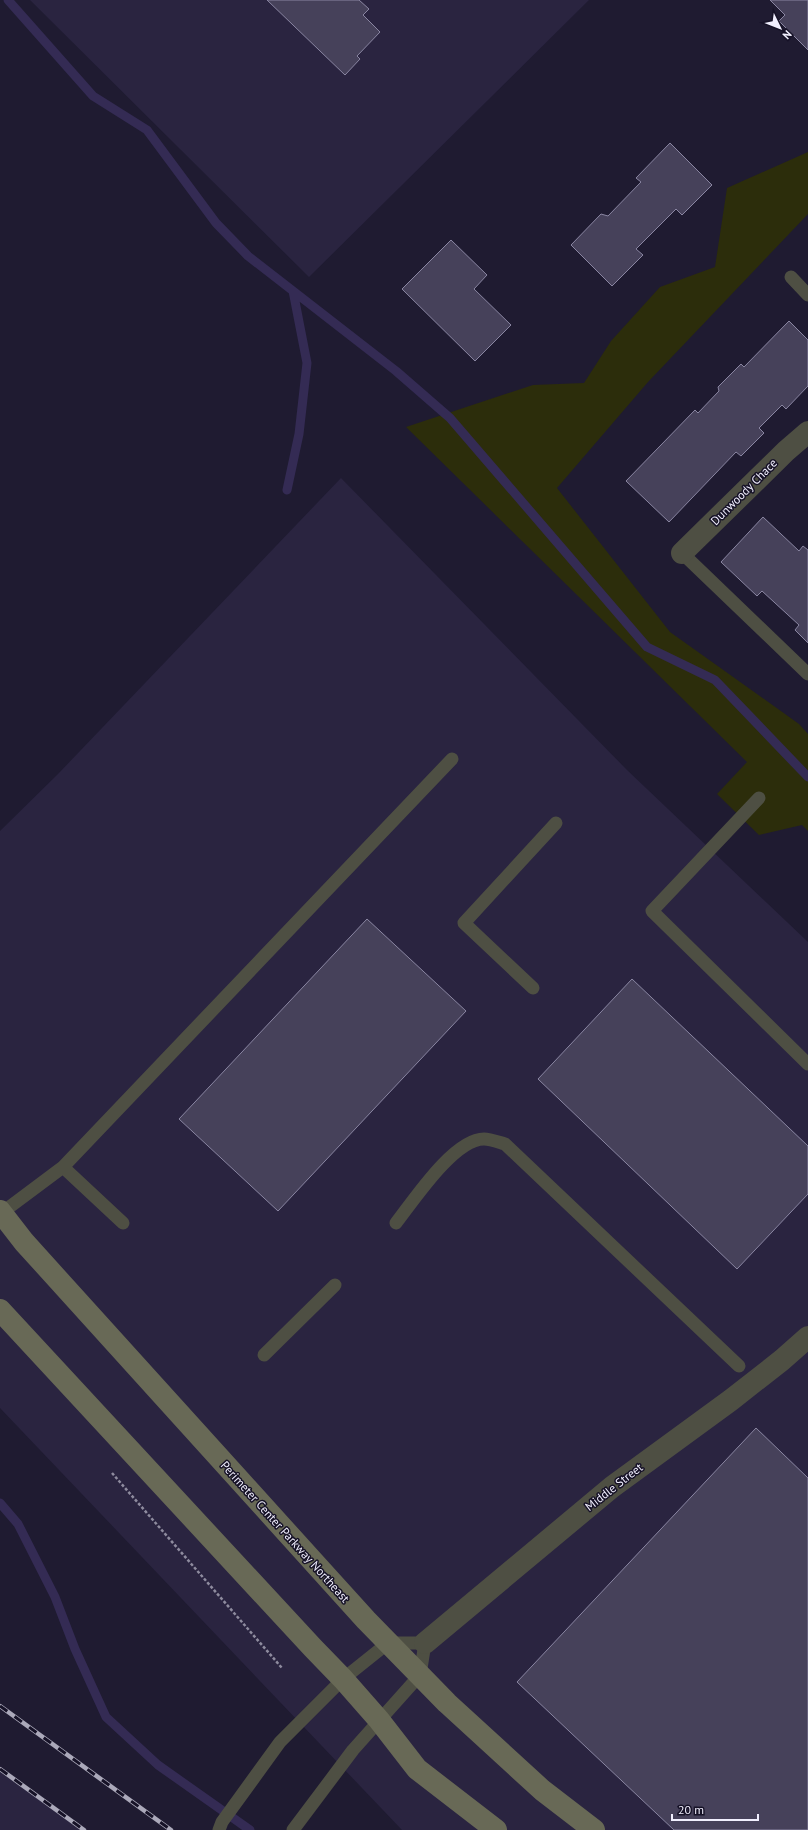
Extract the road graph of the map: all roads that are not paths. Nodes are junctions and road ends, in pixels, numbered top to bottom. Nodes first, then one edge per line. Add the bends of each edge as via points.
1 (791, 277) dead end
2 (808, 294) edge
3 (808, 432) edge
4 (682, 553) joint
5 (808, 674) edge
6 (452, 759) dead end
7 (759, 798) dead end
8 (556, 823) dead end
9 (533, 988) dead end
10 (808, 1064) edge
11 (62, 1167) junction
12 (1, 1213) edge
13 (123, 1223) dead end
14 (396, 1223) dead end
15 (335, 1285) dead end
16 (0, 1310) edge
17 (806, 1343) edge
18 (264, 1355) dead end
19 (739, 1366) dead end
20 (388, 1643) junction
21 (424, 1643) junction
22 (420, 1676) junction
23 (343, 1679) junction
24 (378, 1720) junction
25 (219, 1830) edge
26 (293, 1830) edge
27 (496, 1830) edge
28 (594, 1830) edge

1 - 2 lane
3 - 4 street, Dunwoody Chace
4 - 5 lane
6 - 11 lane
7 - 10 lane via 652,911
8 - 9 lane via 464,923
11 - 12 lane
11 - 13 lane
12 - 20 main road, Perimeter Center Parkway Northeast via 40,1260 306,1556
14 - 19 lane via 434,1174 464,1144 483,1139 505,1144
15 - 18 lane
16 - 23 main road
17 - 21 street, Middle Street via 612,1488
20 - 21 lane
20 - 22 main road, Perimeter Center Parkway Northeast
20 - 23 lane
21 - 22 lane
22 - 24 lane
22 - 28 main road, Perimeter Center Parkway Northeast via 542,1790
23 - 24 main road
23 - 25 lane via 280,1742 222,1822
24 - 26 lane
24 - 27 main road via 417,1769

